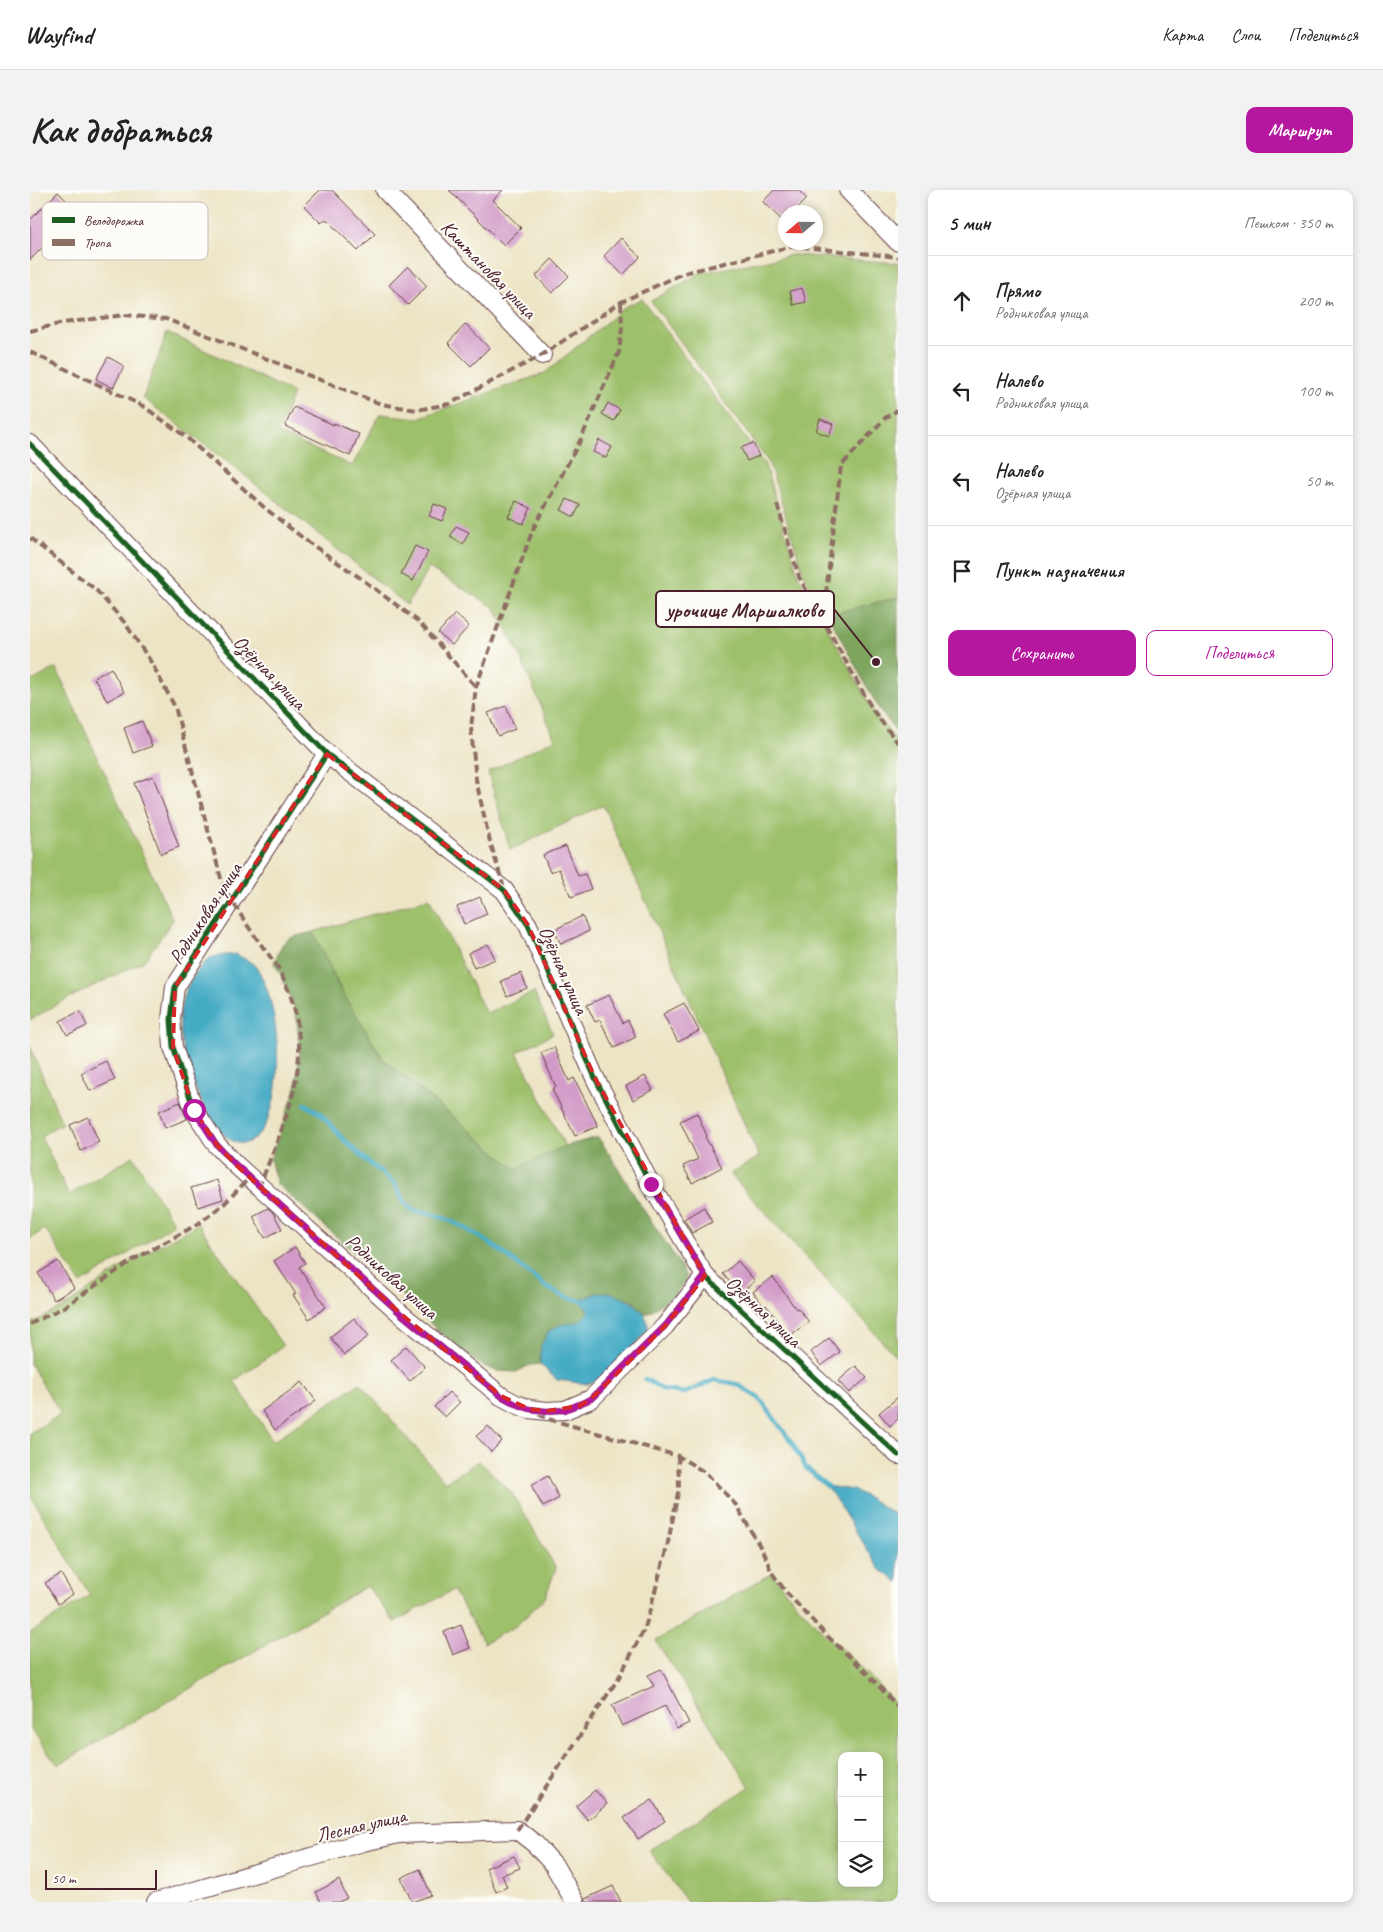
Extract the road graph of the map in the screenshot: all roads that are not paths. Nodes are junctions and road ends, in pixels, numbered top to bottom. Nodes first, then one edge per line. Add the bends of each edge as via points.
1 (385, 190) edge
2 (848, 190) edge
3 (898, 242) edge
4 (542, 355) dead end
5 (30, 444) edge
6 (328, 754) junction
7 (705, 1276) junction
8 (898, 1454) edge
9 (156, 1902) edge
10 (575, 1902) edge

1 - 4 street, Каштановая улица
2 - 3 street
5 - 6 street, Озёрная улица
6 - 7 street, Озёрная улица via 504,890 528,925 595,1078 651,1184
6 - 7 street, Родниковая улица via 174,987 173,1047 194,1110 216,1144 401,1314 501,1396 529,1409 565,1410 591,1399 665,1326
7 - 8 street, Озёрная улица
9 - 10 street, Лесная улица via 399,1834 517,1830 554,1865

